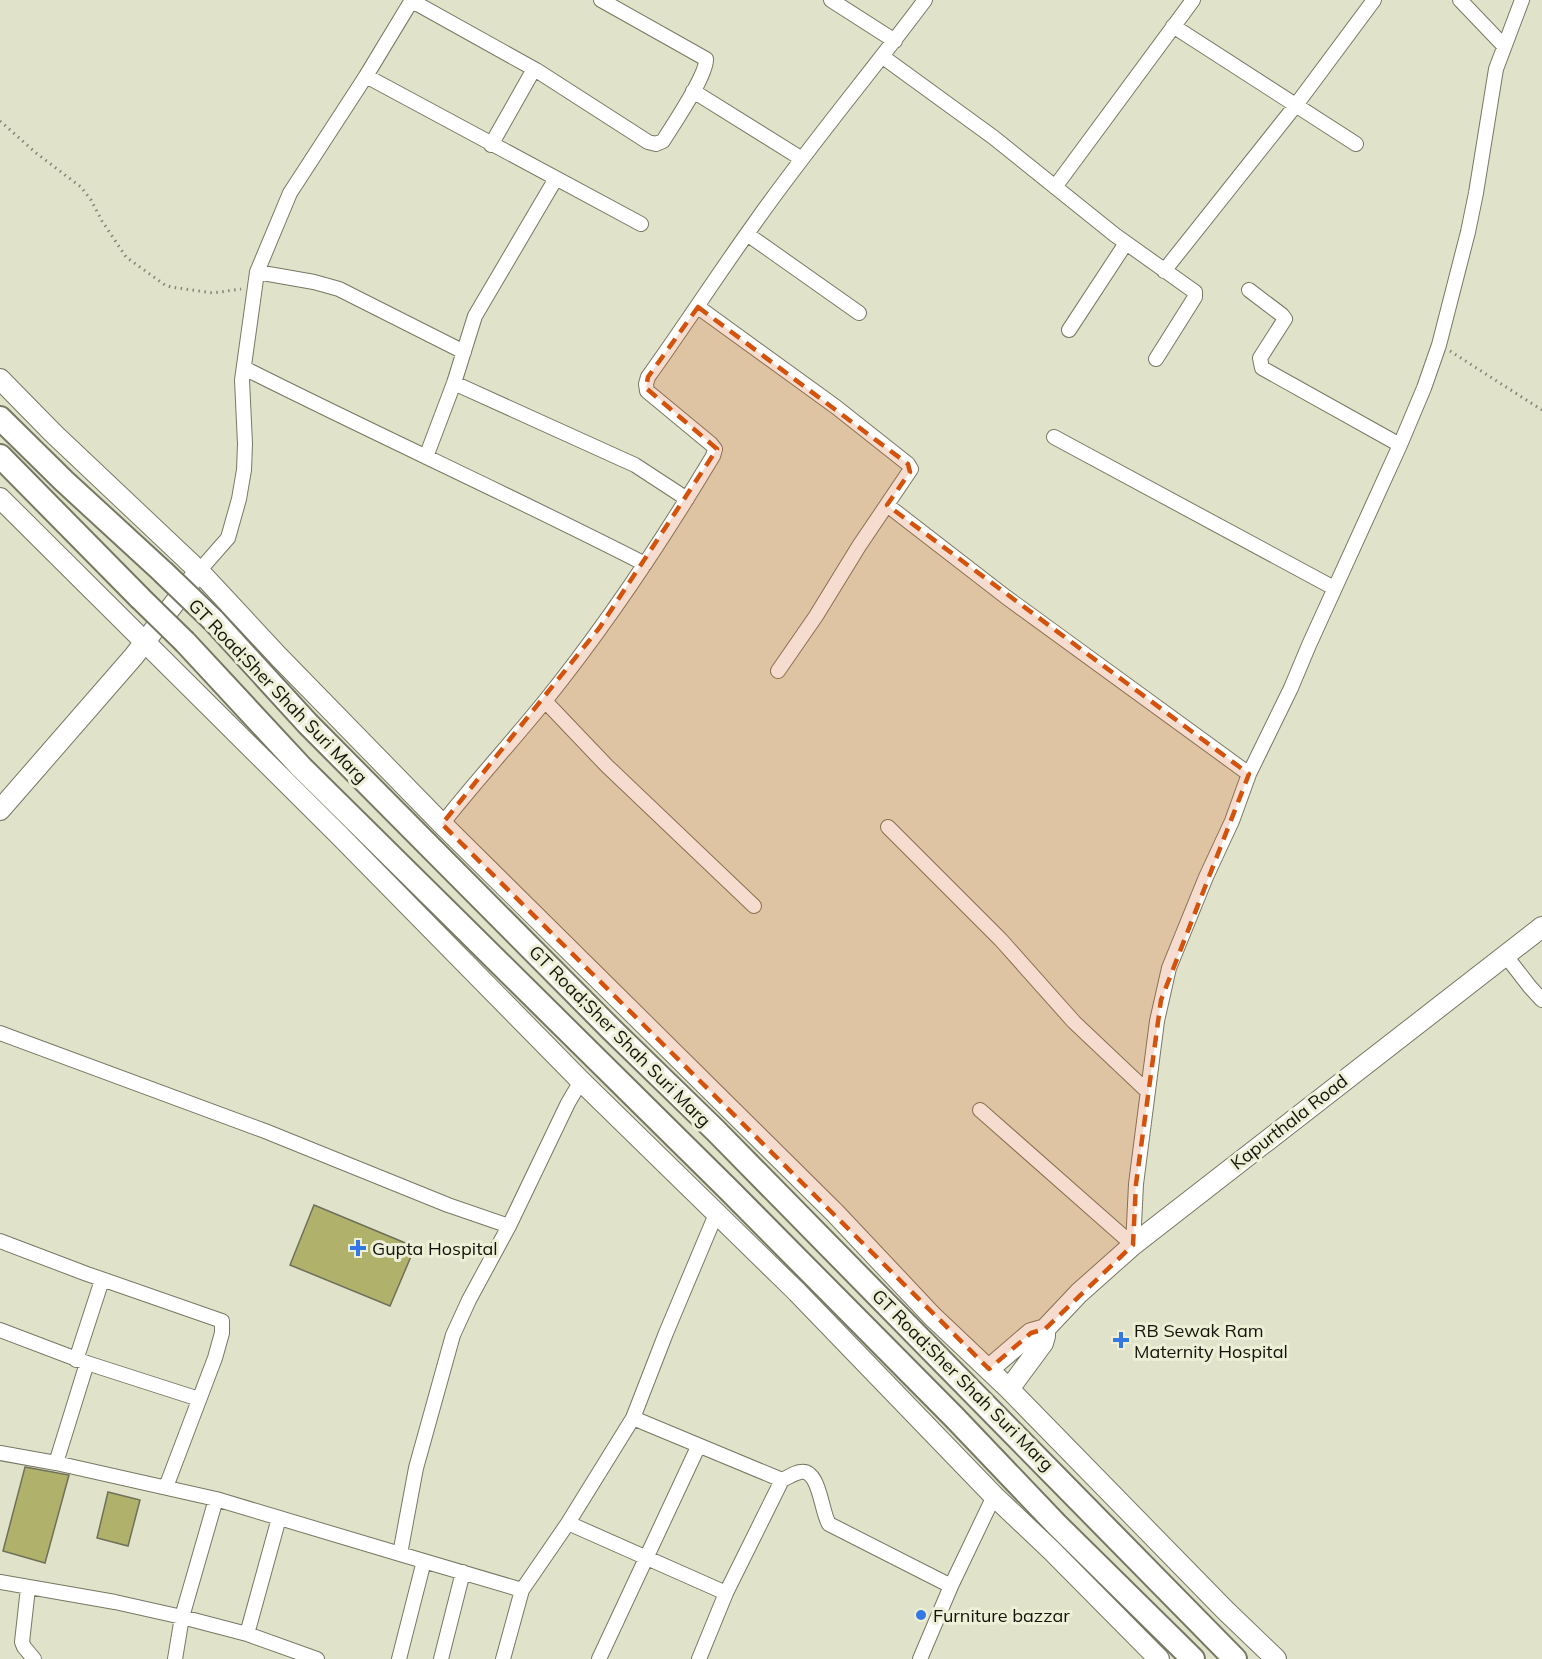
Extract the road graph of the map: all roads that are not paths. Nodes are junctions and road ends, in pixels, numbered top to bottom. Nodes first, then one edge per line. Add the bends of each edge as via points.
1 (602, 0) edge
2 (831, 0) edge
3 (925, 0) edge
4 (1193, 0) edge
5 (1374, 0) edge
6 (1460, 0) edge
7 (1522, 0) edge
8 (412, 1) edge
9 (1173, 26) junction
10 (895, 40) junction
11 (1504, 46) junction
12 (883, 57) junction
13 (534, 69) junction
14 (366, 76) junction
15 (693, 91) junction
16 (1296, 105) junction
17 (1356, 144) dead end
18 (491, 145) junction
19 (802, 159) junction
20 (555, 180) junction
21 (1055, 187) junction
22 (641, 225) dead end
23 (747, 234) junction
24 (1126, 243) junction
25 (1164, 271) junction
26 (257, 272) junction
27 (1249, 290) dead end
28 (698, 307) junction
29 (859, 313) dead end
30 (1069, 330) dead end
31 (464, 352) junction
32 (1156, 358) dead end
33 (244, 368) junction
34 (0, 379) edge
35 (454, 383) junction
36 (0, 418) edge
37 (1054, 437) dead end
38 (1400, 445) junction
39 (0, 456) edge
40 (426, 457) junction
41 (0, 498) edge
42 (687, 499) junction
43 (887, 505) junction
44 (645, 564) junction
45 (199, 571) junction
46 (1334, 588) junction
47 (144, 641) junction
48 (778, 671) dead end
49 (545, 701) junction
50 (1249, 774) junction
51 (0, 810) edge
52 (442, 824) junction
53 (888, 827) dead end
54 (754, 906) dead end
55 (1542, 927) edge
56 (1506, 956) junction
57 (1536, 987) edge
58 (1542, 1000) edge
59 (0, 1033) edge
60 (581, 1081) junction
61 (1148, 1092) junction
62 (980, 1110) dead end
63 (716, 1214) junction
64 (509, 1226) junction
65 (0, 1241) edge
66 (1133, 1245) junction
67 (102, 1280) junction
68 (1045, 1329) junction
69 (0, 1330) edge
70 (81, 1361) junction
71 (989, 1370) junction
72 (1009, 1389) junction
73 (200, 1399) junction
74 (633, 1418) junction
75 (698, 1447) junction
76 (0, 1453) edge
77 (56, 1463) junction
78 (782, 1480) junction
79 (166, 1487) junction
80 (994, 1496) junction
81 (216, 1500) junction
82 (279, 1518) junction
83 (568, 1523) junction
84 (400, 1554) junction
85 (646, 1557) junction
86 (424, 1561) junction
87 (463, 1572) junction
88 (0, 1582) edge
89 (951, 1586) junction
90 (28, 1588) junction
91 (522, 1590) junction
92 (726, 1593) junction
93 (182, 1617) junction
94 (247, 1634) junction
95 (34, 1659) edge
96 (175, 1659) edge
97 (317, 1659) edge
98 (399, 1659) edge
99 (441, 1659) edge
100 (503, 1659) edge
101 (599, 1659) edge
102 (699, 1659) edge
103 (920, 1659) edge
104 (1158, 1659) edge
105 (1193, 1659) edge
106 (1235, 1659) edge
107 (1276, 1659) edge

1 - 15 street via 704,57 706,64
2 - 10 street
3 - 10 street
4 - 9 street
5 - 16 street
6 - 11 street
7 - 11 street
8 - 13 street
8 - 14 street
9 - 16 street
9 - 21 street
10 - 12 street
11 - 38 street via 1496,69 1470,222 1439,345
12 - 19 street
12 - 21 street
13 - 15 street via 656,144 663,141
13 - 18 street
14 - 18 street
14 - 26 street via 290,193
15 - 19 street
16 - 17 street
16 - 25 street
18 - 20 street
19 - 23 street
20 - 22 street
20 - 31 street via 482,302
21 - 24 street
23 - 28 street
23 - 29 street
24 - 25 street
24 - 30 street
25 - 32 street via 1195,296
26 - 31 street via 339,290
26 - 33 street
27 - 38 street via 1285,319 1260,358 1262,368
28 - 42 street via 646,384 650,394 715,449
28 - 43 street via 908,464 910,472
31 - 35 street
33 - 40 street
33 - 45 street via 245,444 239,499 228,538
34 - 45 main road
35 - 40 street
35 - 42 street via 635,465
36 - 106 highway, GT Road;Sher Shah Suri Marg, bridge via 213,620 308,724 715,1130
37 - 46 street
38 - 46 street
39 - 105 highway, GT Road;Sher Shah Suri Marg, bridge via 185,642 302,768 729,1190
40 - 44 street
41 - 47 main road
42 - 44 street
43 - 48 street
43 - 50 street
44 - 49 street
45 - 47 main road
45 - 52 main road
46 - 50 street
47 - 51 main road
47 - 60 main road
49 - 52 street
49 - 54 street
50 - 61 street via 1169,968
52 - 71 main road via 827,1204 932,1316
53 - 61 street via 994,932 1074,1022
55 - 56 main road, Kapurthala Road
56 - 57 street
56 - 66 main road, Kapurthala Road
57 - 58 street
59 - 64 street
60 - 63 main road
60 - 64 street
61 - 66 street
62 - 66 street
63 - 74 street
63 - 80 main road
64 - 84 street via 453,1335 416,1468
65 - 67 street
66 - 68 main road, Kapurthala Road
67 - 70 street
67 - 73 street via 222,1321 222,1333
68 - 71 main road, Kapurthala Road via 1031,1333
68 - 72 main road, Kapurthala Road via 1043,1343
69 - 70 street
70 - 73 street
70 - 77 street
71 - 72 main road
72 - 107 main road
73 - 79 street
74 - 75 street
74 - 83 street
75 - 78 street
75 - 85 street
76 - 77 street
77 - 79 street
78 - 89 street via 799,1472 807,1473 816,1482 829,1524
78 - 92 street
79 - 81 street
80 - 89 street
80 - 104 main road
81 - 82 street
81 - 93 street
82 - 84 street
82 - 94 street
83 - 85 street
83 - 91 street
84 - 86 street
85 - 92 street
85 - 101 street
86 - 87 street
86 - 98 street
87 - 91 street
87 - 99 street
88 - 90 street
89 - 103 street
90 - 93 street
90 - 95 street via 22,1642
91 - 100 street
92 - 102 street
93 - 94 street
93 - 96 street
94 - 97 street

